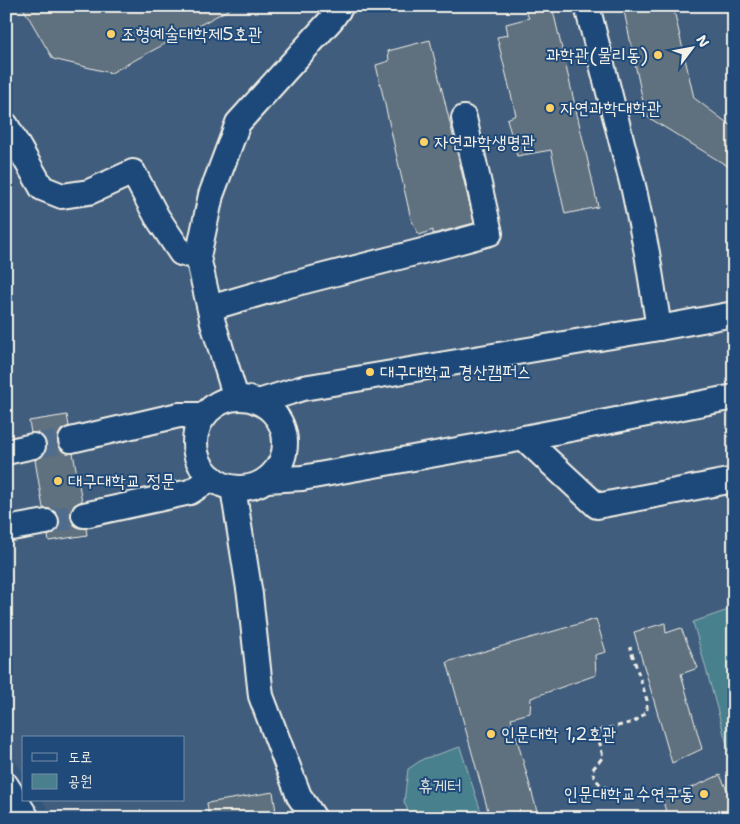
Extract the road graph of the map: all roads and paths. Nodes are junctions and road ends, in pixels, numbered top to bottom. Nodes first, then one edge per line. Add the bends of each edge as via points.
1 (341, 6) edge
2 (587, 6) edge
3 (464, 118) dead end
4 (6, 125) edge
5 (198, 257) junction
6 (210, 308) junction
7 (734, 314) edge
8 (660, 328) junction
9 (734, 397) edge
10 (236, 398) junction
11 (258, 402) junction
12 (205, 415) junction
13 (524, 438) junction
14 (71, 440) tunnel mouth
15 (33, 446) tunnel mouth
16 (6, 452) edge
17 (212, 478) junction
18 (266, 480) junction
19 (734, 480) edge
20 (233, 488) junction
21 (84, 515) tunnel mouth
22 (46, 522) tunnel mouth
23 (6, 529) edge
24 (630, 647) dead end
25 (6, 785) edge
26 (616, 789) dead end
27 (27, 818) edge
28 (314, 818) edge

1 - 5 street via 238,123 211,195
2 - 8 street via 634,190
3 - 6 street via 490,233
4 - 5 street via 42,188 62,196 89,192 132,172 157,218 182,253
5 - 6 street
6 - 10 street
7 - 8 street
8 - 11 street via 303,388
9 - 13 street
10 - 11 street
10 - 12 street via 224,401
11 - 18 street via 276,417 284,439 281,462
12 - 14 street via 179,415
12 - 17 street via 199,425 196,448 198,459
13 - 18 street via 302,478
13 - 19 street via 597,506
15 - 16 street
17 - 20 street
17 - 21 street via 190,492
18 - 20 street via 245,488
20 - 28 street via 250,594 261,696 299,796
22 - 23 street
24 - 26 path via 647,700 647,712 634,722 597,731 603,757 592,770 594,778 603,787
25 - 27 street

